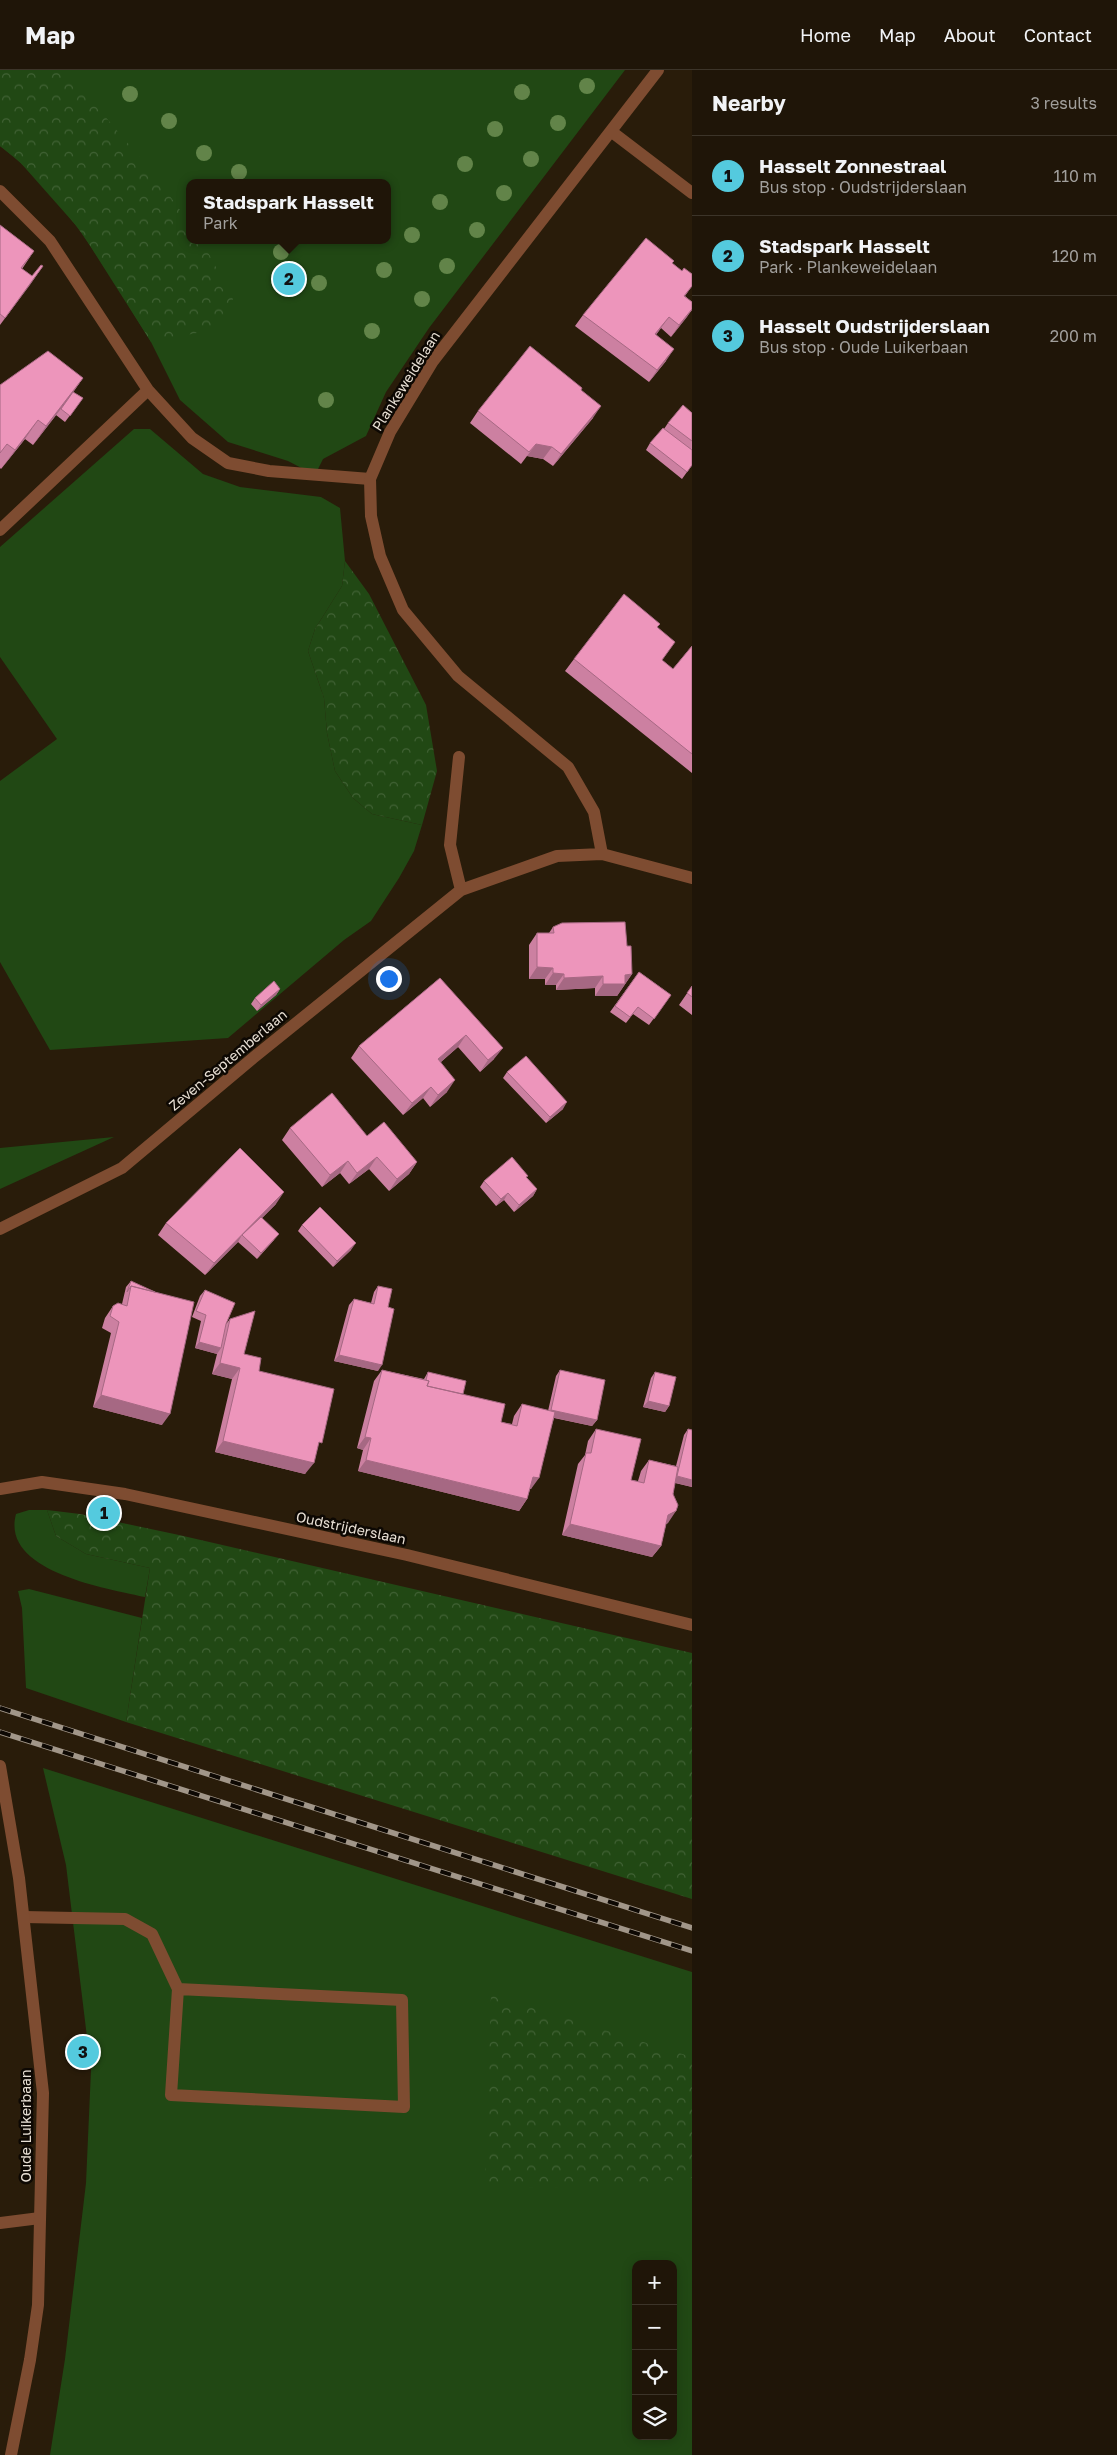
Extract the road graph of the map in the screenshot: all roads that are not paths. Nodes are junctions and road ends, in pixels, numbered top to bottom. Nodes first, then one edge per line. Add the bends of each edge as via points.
1 (658, 70) edge
2 (612, 132) junction
3 (0, 191) edge
4 (692, 193) edge
5 (148, 390) junction
6 (370, 479) junction
7 (0, 530) edge
8 (459, 758) dead end
9 (602, 854) junction
10 (692, 878) edge
11 (461, 890) junction
12 (0, 1229) edge
13 (0, 1489) edge
14 (692, 1625) edge
15 (1, 1775) edge
16 (24, 1917) junction
17 (178, 1989) junction
18 (40, 2218) junction
19 (0, 2223) edge
20 (10, 2455) edge

1 - 2 street, Plankeweidelaan
2 - 4 street
2 - 6 street, Plankeweidelaan via 433,361 390,432
3 - 5 street via 50,241
5 - 6 street via 192,438 228,463 269,471
5 - 7 street
6 - 9 street, Plankeweidelaan via 371,516 380,556 403,610 458,676 568,767 594,812
8 - 11 street via 450,845
9 - 10 street, Zeven-Septemberlaan
9 - 11 street, Zeven-Septemberlaan via 557,856
11 - 12 street, Zeven-Septemberlaan via 122,1168
13 - 14 street, Oudstrijderslaan via 42,1482 125,1494 407,1555
15 - 16 street, Oude Luikerbaan
16 - 17 street via 125,1920 152,1934
16 - 18 street, Oude Luikerbaan via 43,2093
17 - 17 street via 402,2000 404,2107 171,2095
18 - 19 street
18 - 20 street, Oude Luikerbaan via 38,2305

